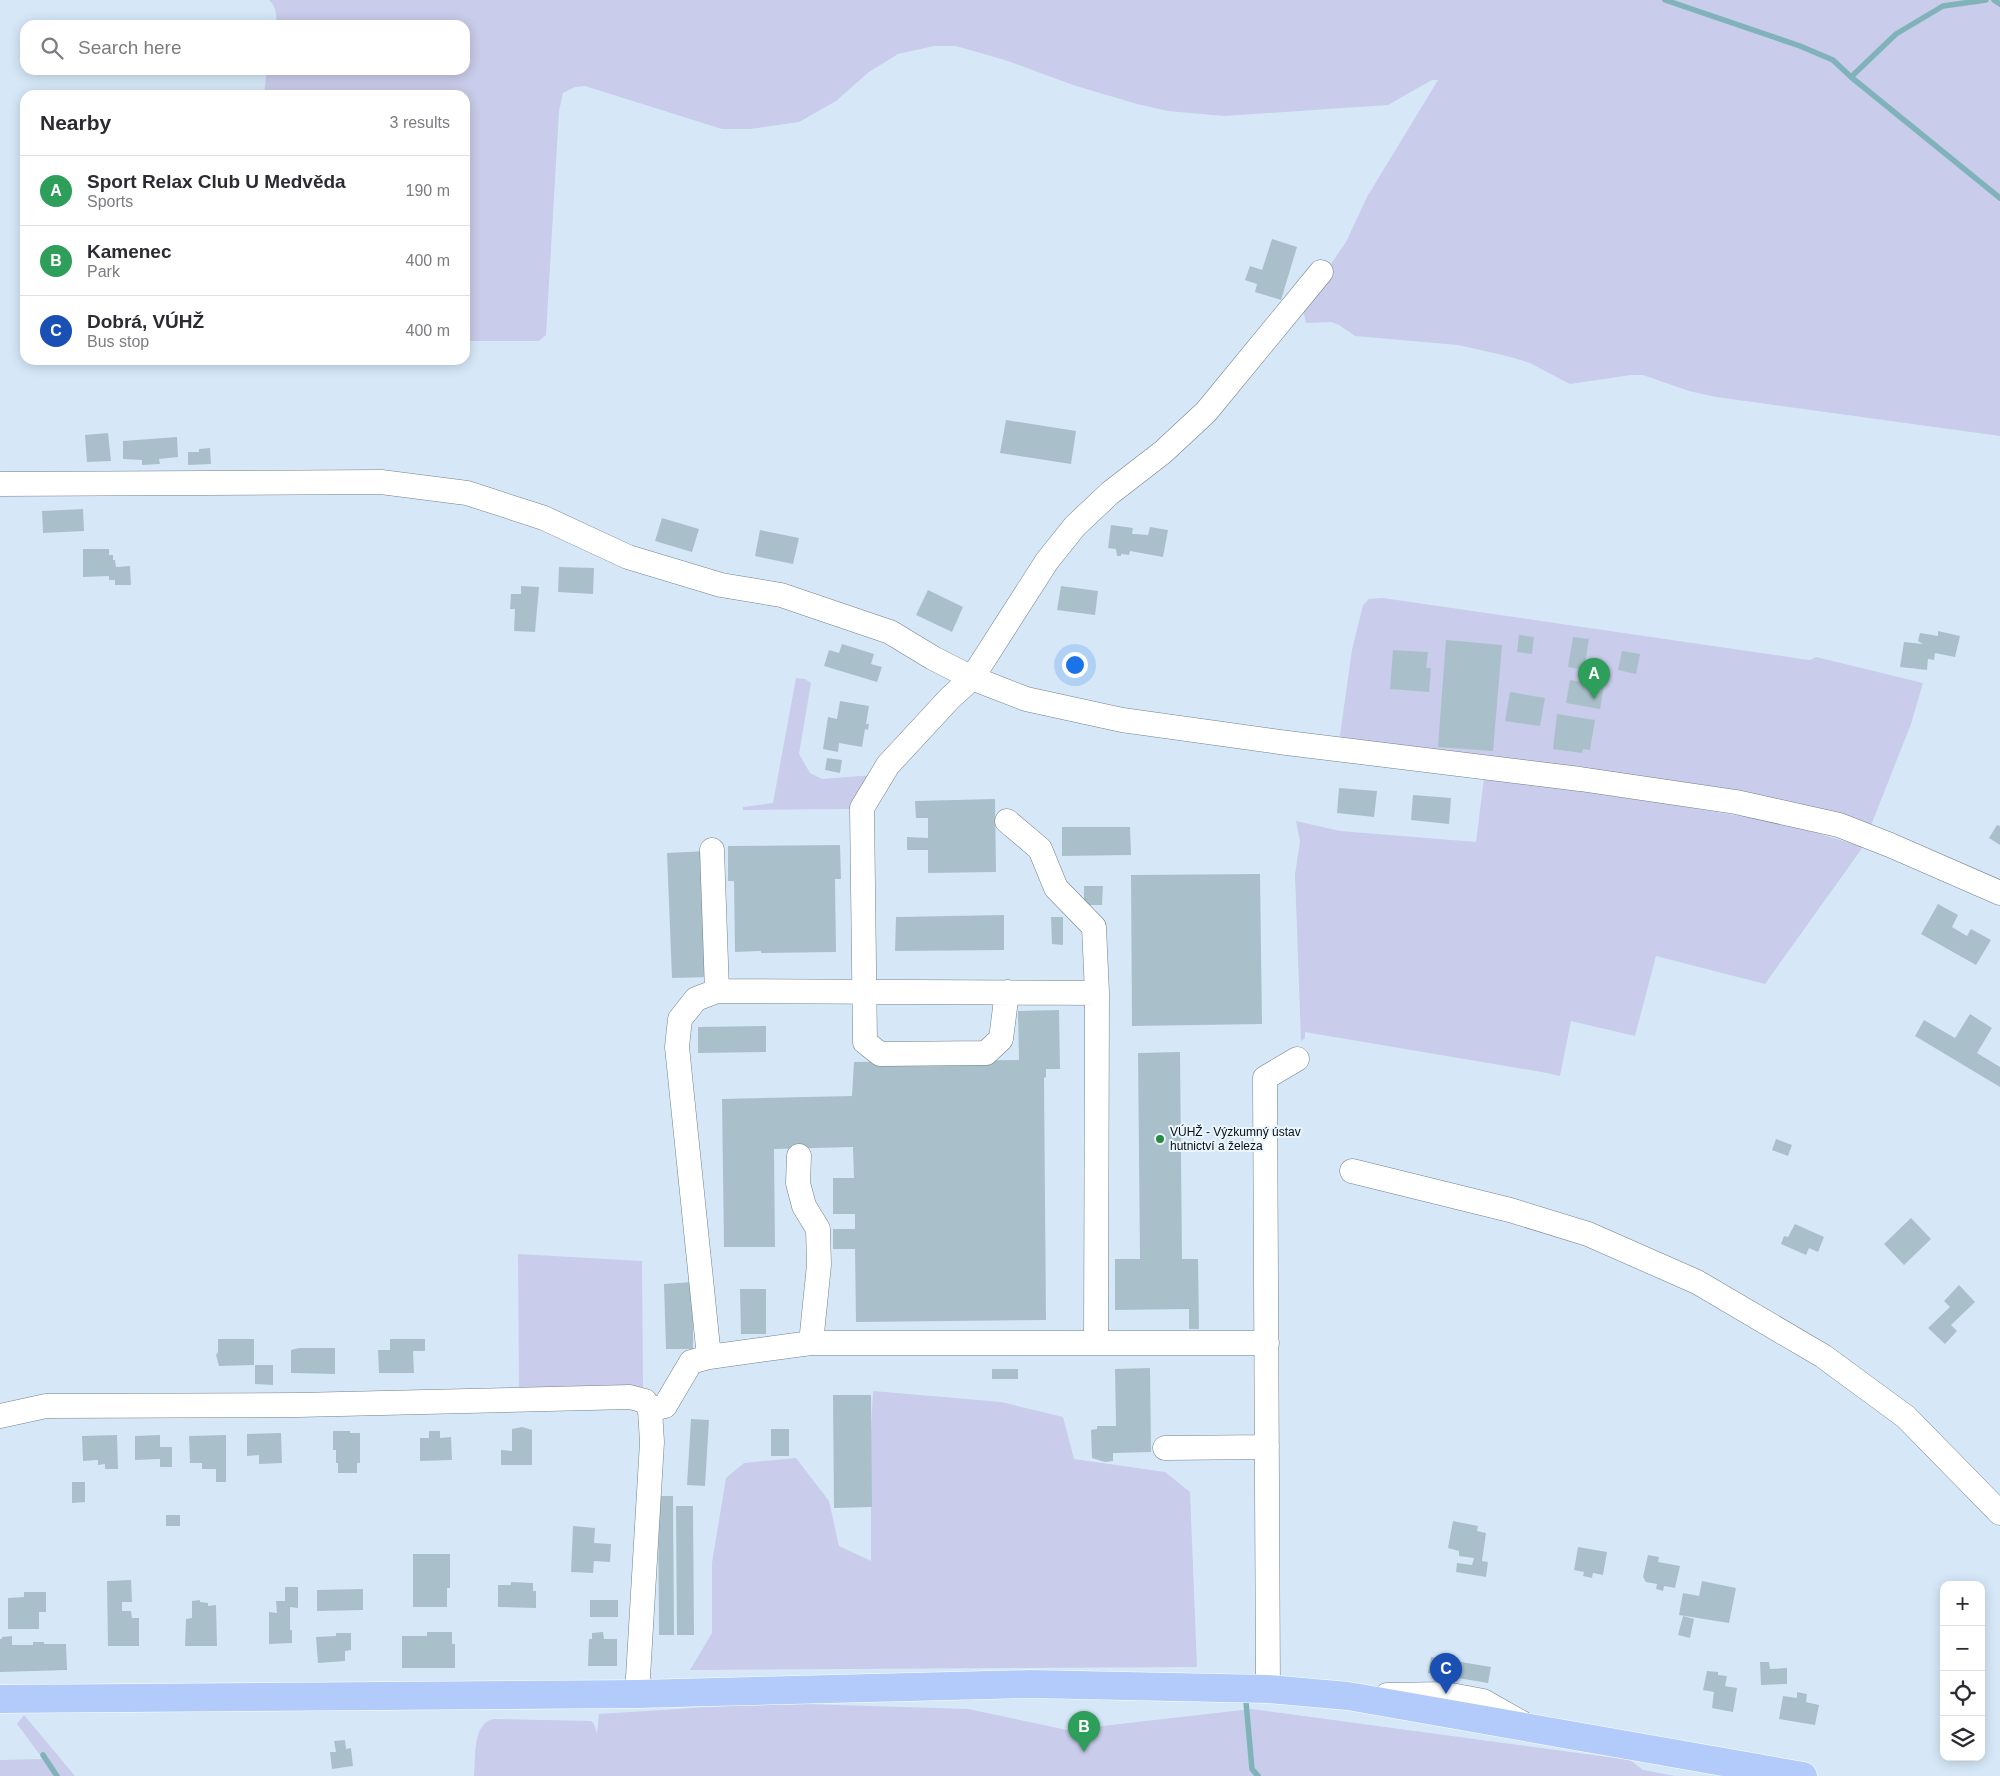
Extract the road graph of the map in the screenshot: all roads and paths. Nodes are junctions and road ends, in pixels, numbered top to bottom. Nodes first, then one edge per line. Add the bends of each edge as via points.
1 (1321, 272) dead end
2 (0, 484) edge
3 (972, 678) junction
4 (1007, 821) dead end
5 (712, 850) dead end
6 (2000, 894) edge
7 (717, 991) junction
8 (864, 992) junction
9 (1007, 992) junction
10 (1098, 993) junction
11 (1297, 1059) dead end
12 (799, 1156) dead end
13 (1352, 1171) dead end
14 (811, 1343) junction
15 (1096, 1343) junction
16 (1267, 1343) junction
17 (709, 1357) junction
18 (650, 1410) junction
19 (0, 1416) edge
20 (1267, 1447) junction
21 (1165, 1448) dead end
22 (2000, 1513) edge
23 (1268, 1689) junction
24 (636, 1694) junction
25 (0, 1699) edge
26 (1803, 1776) edge

1 - 3 street via 1206,412 1075,526 1047,561
2 - 3 street via 381,482 468,493 544,518 628,557 721,585 781,595 890,632
3 - 6 street via 1026,699 1122,720 1736,802 1839,825
3 - 8 street via 888,765 862,808
4 - 10 street via 1040,850 1056,888 1094,927
5 - 7 street
7 - 8 street
7 - 17 street via 696,999 680,1019 677,1047
8 - 9 street
8 - 9 street via 865,1042 880,1054 986,1053 1000,1039
9 - 10 street
10 - 15 street
11 - 16 street via 1265,1078
12 - 14 street via 798,1183 804,1206 818,1229 819,1264
13 - 22 street via 1510,1210 1588,1234 1697,1282 1823,1356 1906,1418
14 - 15 street
14 - 17 street
15 - 16 street
16 - 20 street
17 - 18 street via 691,1362 665,1406
18 - 19 street via 645,1401 630,1398 46,1406
18 - 24 street via 652,1442
20 - 21 street
20 - 23 street
23 - 24 main road via 1031,1684
23 - 26 main road via 1348,1696
24 - 25 main road

